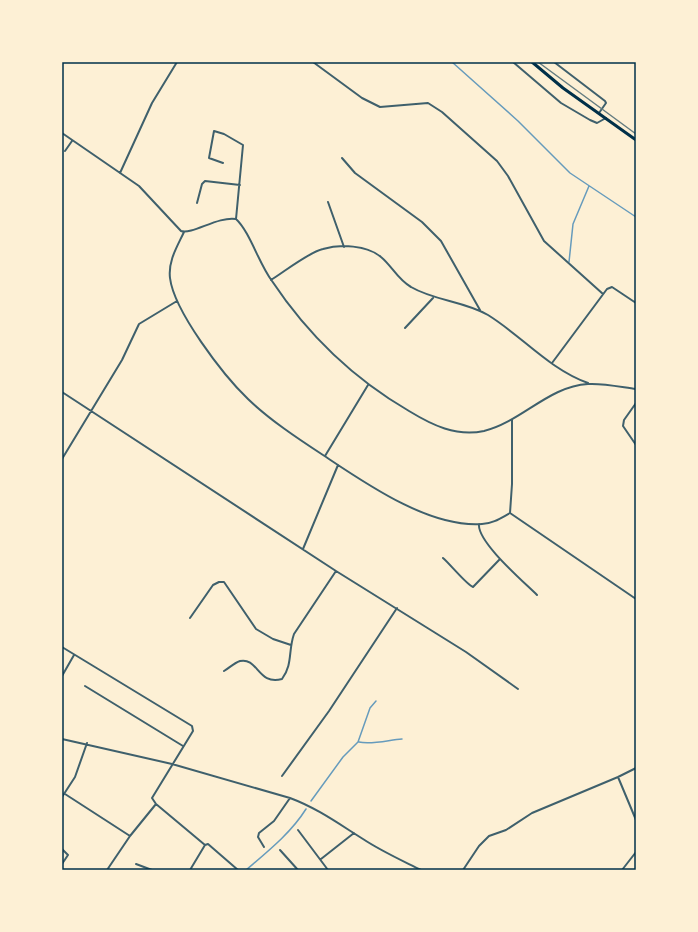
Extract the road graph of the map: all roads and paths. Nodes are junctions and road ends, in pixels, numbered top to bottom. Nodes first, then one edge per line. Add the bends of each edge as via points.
1 (177, 62) edge
2 (314, 62) edge
3 (513, 62) edge
4 (532, 62) edge
5 (554, 62) edge
6 (599, 114) junction
7 (606, 118) junction
8 (62, 133) edge
9 (72, 140) junction
10 (636, 140) edge
11 (65, 150) dead end
12 (342, 158) dead end
13 (223, 163) dead end
14 (120, 173) junction
15 (240, 185) junction
16 (328, 202) dead end
17 (198, 203) dead end
18 (236, 219) junction
19 (184, 232) junction
20 (344, 247) junction
21 (271, 280) junction
22 (603, 294) junction
23 (433, 298) junction
24 (177, 301) junction
25 (636, 303) edge
26 (480, 311) junction
27 (405, 328) dead end
28 (552, 363) junction
29 (589, 384) junction
30 (368, 385) junction
31 (636, 389) edge
32 (62, 392) edge
33 (636, 403) edge
34 (92, 411) junction
35 (512, 420) junction
36 (636, 445) edge
37 (325, 456) junction
38 (62, 459) edge
39 (338, 465) junction
40 (510, 513) junction
41 (479, 524) junction
42 (303, 549) junction
43 (444, 558) dead end
44 (500, 559) junction
45 (336, 571) junction
46 (537, 594) dead end
47 (636, 599) edge
48 (397, 608) junction
49 (190, 618) dead end
50 (291, 645) junction
51 (62, 647) edge
52 (74, 655) junction
53 (224, 671) dead end
54 (62, 676) edge
55 (85, 686) dead end
56 (518, 689) dead end
57 (62, 739) edge
58 (87, 743) junction
59 (183, 746) junction
60 (172, 764) junction
61 (636, 768) edge
62 (282, 776) dead end
63 (618, 777) junction
64 (65, 794) junction
65 (62, 797) edge
66 (290, 798) junction
67 (156, 804) junction
68 (636, 820) edge
69 (298, 830) dead end
70 (354, 833) junction
71 (130, 836) junction
72 (205, 846) junction
73 (264, 847) dead end
74 (62, 849) edge
75 (280, 850) dead end
76 (636, 852) edge
77 (320, 860) junction
78 (62, 864) edge
79 (136, 864) dead end
80 (107, 870) edge
81 (152, 870) edge
82 (190, 870) edge
83 (238, 870) edge
84 (298, 870) edge
85 (328, 870) edge
86 (421, 870) edge
87 (463, 870) edge
88 (622, 870) edge

1 - 14 street via 152,103
2 - 22 street via 362,98 380,107 428,103 442,112 497,161 544,241
3 - 7 street via 549,94 580,115 597,123
4 - 6 highway
5 - 6 street via 605,101
6 - 7 highway
7 - 10 highway
8 - 9 street
9 - 11 street
9 - 14 street
12 - 26 street via 355,173 422,222 441,241
13 - 15 street via 209,158 214,131 243,145
14 - 19 street via 139,186 177,229
15 - 17 street via 204,181
15 - 18 street
16 - 20 street
18 - 19 street via 218,220
18 - 21 street
19 - 24 street via 174,252 170,270 172,289
20 - 21 street via 318,250
20 - 23 street via 364,249 377,255 404,283
21 - 30 street via 319,340
22 - 25 street via 612,287
22 - 28 street
23 - 26 street
23 - 27 street
24 - 34 street via 139,324 124,356
24 - 37 street via 203,345 233,384 270,418
26 - 28 street
28 - 29 street via 570,376
29 - 31 street
29 - 35 street via 561,391
30 - 35 street via 424,420 450,430 482,431
30 - 37 street
32 - 34 street
33 - 36 street via 624,420 623,426
34 - 38 street
34 - 42 street
35 - 40 street
37 - 39 street
39 - 41 street via 416,510 447,520
39 - 42 street
40 - 41 street via 489,523
40 - 47 street
41 - 44 street via 480,533
42 - 45 street
43 - 44 street via 468,585 474,587
44 - 46 street
45 - 48 street
45 - 50 street via 294,634
48 - 56 street
48 - 62 street via 329,711
49 - 50 street via 213,585 224,582 256,629 273,639
50 - 53 street via 289,667 282,679 266,679 251,663 245,661 235,663
51 - 52 street
52 - 54 street
52 - 59 street via 191,724 192,731
55 - 59 street
57 - 58 street
58 - 60 street
58 - 64 street via 75,777
59 - 60 street
60 - 66 street
60 - 67 street via 153,794 152,798
61 - 63 street
63 - 68 street
63 - 87 street via 547,806 506,830 489,836
64 - 65 street
64 - 71 street
66 - 70 street via 324,814
66 - 73 street via 274,821 259,833 258,837
67 - 71 street
67 - 72 street
69 - 77 street
70 - 77 street
70 - 86 street
71 - 80 street
72 - 82 street
72 - 83 street via 208,844
74 - 78 street via 68,855
75 - 84 street
76 - 88 street
77 - 85 street
79 - 81 street

